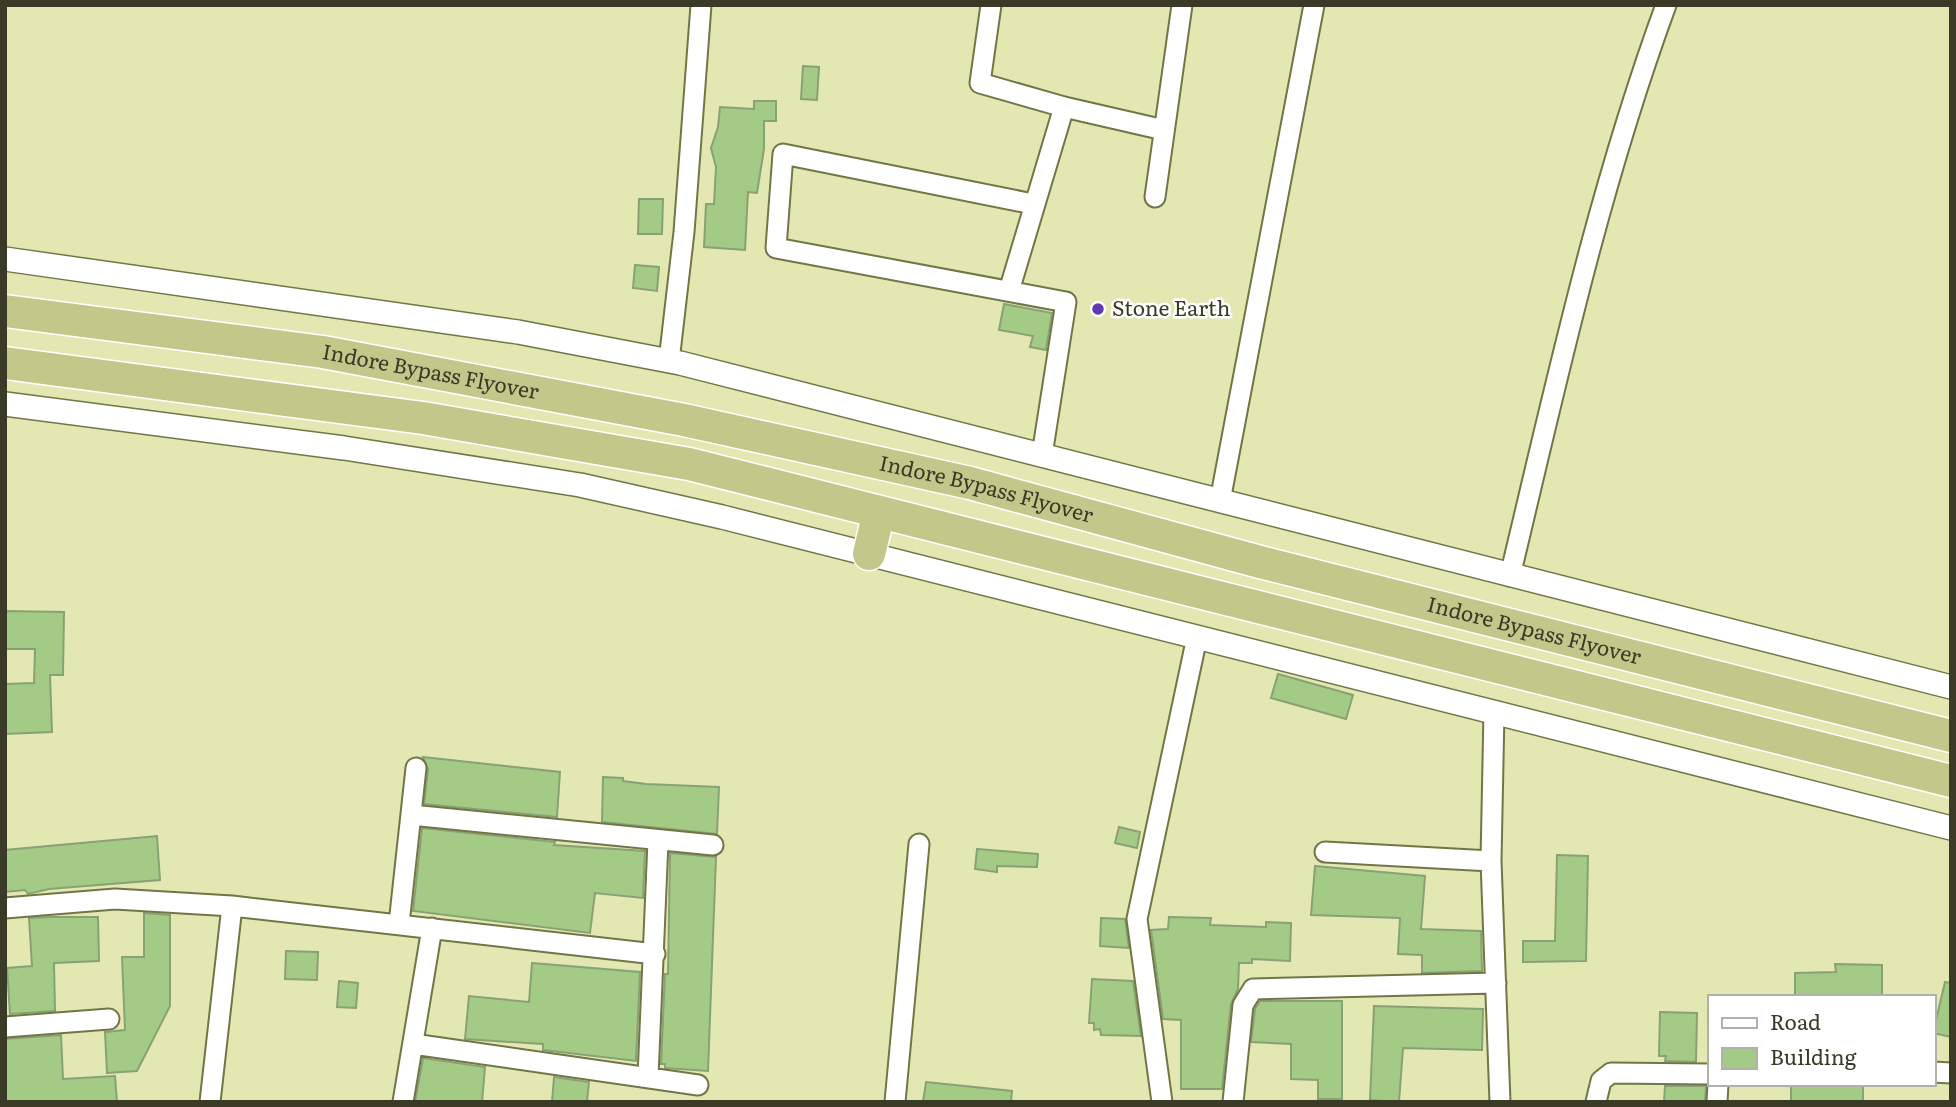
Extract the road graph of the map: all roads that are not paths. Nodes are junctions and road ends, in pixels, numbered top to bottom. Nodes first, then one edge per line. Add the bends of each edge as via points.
1 (701, 5) edge
2 (991, 5) edge
3 (1182, 5) edge
4 (1314, 5) edge
5 (1666, 5) edge
6 (1064, 107) junction
7 (1164, 130) junction
8 (1155, 197) dead end
9 (1033, 204) junction
10 (5, 259) edge
11 (1009, 291) junction
12 (5, 312) edge
13 (669, 361) junction
14 (5, 363) edge
15 (5, 404) edge
16 (1042, 455) junction
17 (1220, 501) junction
18 (879, 512) junction
19 (869, 554) junction
20 (1510, 576) junction
21 (1197, 637) junction
22 (1951, 687) edge
23 (1494, 712) junction
24 (1951, 736) edge
25 (416, 768) dead end
26 (1951, 781) edge
27 (411, 815) junction
28 (1951, 828) edge
29 (658, 841) junction
30 (919, 844) dead end
31 (713, 845) dead end
32 (1325, 852) dead end
33 (1491, 861) junction
34 (232, 906) junction
35 (5, 908) edge
36 (399, 924) junction
37 (432, 928) junction
38 (655, 954) junction
39 (1496, 983) junction
40 (109, 1019) dead end
41 (5, 1027) edge
42 (413, 1044) junction
43 (1708, 1074) edge
44 (648, 1077) junction
45 (698, 1085) dead end
46 (211, 1102) edge
47 (403, 1102) edge
48 (895, 1102) edge
49 (1162, 1102) edge
50 (1233, 1102) edge
51 (1500, 1102) edge
52 (1596, 1102) edge

1 - 13 street
2 - 6 street via 980,83
3 - 7 street
4 - 17 street
5 - 20 street via 1640,75 1573,314
6 - 7 street
6 - 9 street
7 - 8 street
9 - 11 street
9 - 11 street via 783,153 776,248
10 - 13 street via 518,332
11 - 16 street via 1066,302
12 - 24 highway, Indore Bypass Flyover via 323,352 780,441 970,484
13 - 16 street
14 - 18 highway, Indore Bypass Flyover via 493,429 689,464
15 - 19 street via 344,448 580,485
16 - 17 street
17 - 20 street
18 - 19 highway
18 - 26 highway, Indore Bypass Flyover
19 - 21 street
20 - 22 street
21 - 23 street
21 - 49 street via 1137,919
23 - 28 street
23 - 33 street
25 - 27 street
27 - 29 street
27 - 36 street
29 - 31 street
29 - 38 street
30 - 48 street
32 - 33 street
33 - 39 street
34 - 35 street via 115,899
34 - 36 street
34 - 46 street
36 - 37 street
37 - 38 street
37 - 42 street
38 - 44 street
39 - 50 street via 1253,989 1243,1005
39 - 51 street
40 - 41 street
42 - 44 street
42 - 47 street
43 - 52 street via 1611,1073 1601,1081
44 - 45 street

